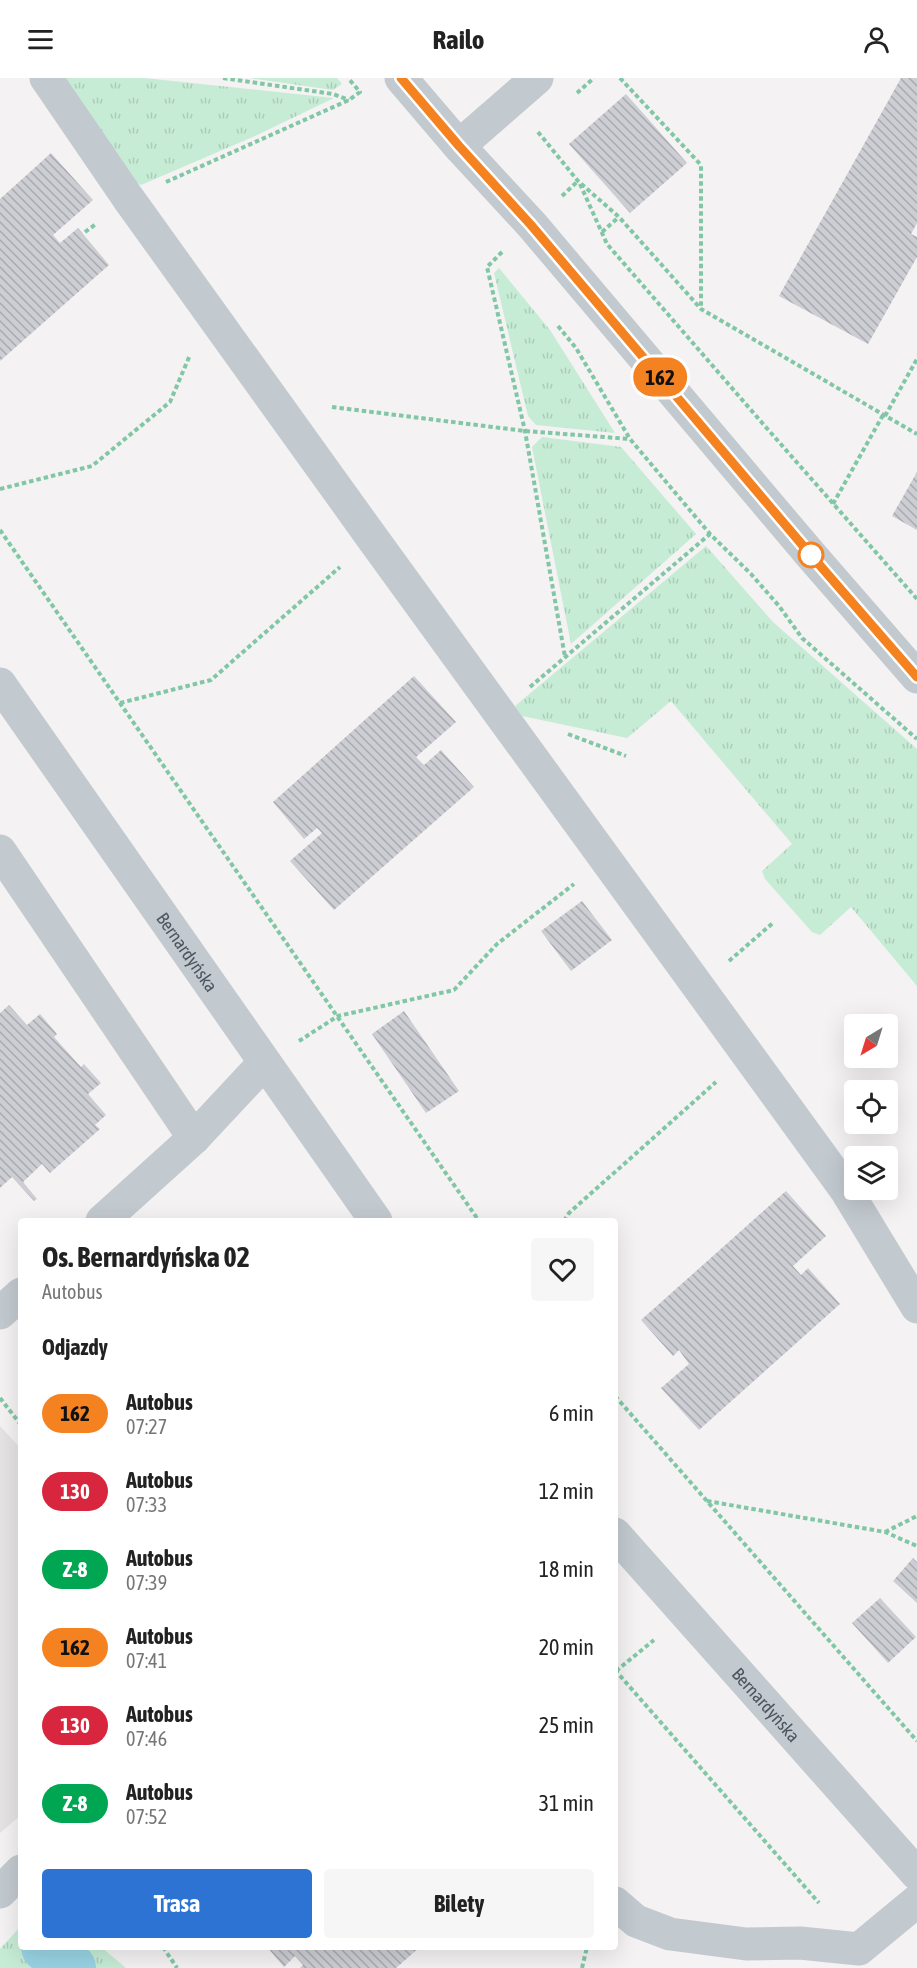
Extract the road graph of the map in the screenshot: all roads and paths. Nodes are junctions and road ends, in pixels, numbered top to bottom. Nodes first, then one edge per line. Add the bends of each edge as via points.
1 (46, 78) edge
2 (223, 78) edge
3 (348, 78) edge
4 (401, 78) edge
5 (537, 78) edge
6 (620, 78) edge
7 (349, 100) junction
8 (459, 146) junction
9 (128, 198) junction
10 (619, 217) junction
11 (85, 232) dead end
12 (602, 232) junction
13 (508, 262) dead end
14 (701, 309) junction
15 (209, 310) junction
16 (556, 322) dead end
17 (917, 359) edge
18 (274, 400) junction
19 (884, 415) junction
20 (525, 431) junction
21 (917, 434) edge
22 (630, 439) junction
23 (0, 489) edge
24 (834, 504) junction
25 (0, 530) edge
26 (710, 534) junction
27 (373, 539) junction
28 (917, 599) edge
29 (565, 657) junction
30 (917, 677) edge
31 (0, 684) edge
32 (120, 703) junction
33 (500, 713) junction
34 (917, 739) edge
35 (0, 851) edge
36 (606, 860) junction
37 (774, 922) dead end
38 (698, 987) junction
39 (338, 1016) junction
40 (746, 1055) junction
41 (264, 1063) junction
42 (194, 1138) junction
43 (105, 1218) edge
44 (374, 1218) edge
45 (477, 1218) edge
46 (566, 1218) edge
47 (18, 1297) edge
48 (917, 1307) edge
49 (0, 1313) edge
50 (0, 1398) edge
51 (618, 1399) edge
52 (18, 1421) edge
53 (707, 1501) junction
54 (917, 1516) edge
55 (885, 1532) junction
56 (618, 1537) edge
57 (917, 1546) edge
58 (685, 1614) junction
59 (618, 1669) edge
60 (618, 1674) edge
61 (917, 1741) edge
62 (18, 1874) edge
63 (917, 1874) edge
64 (0, 1892) edge
65 (917, 1901) edge
66 (618, 1906) edge
67 (165, 1950) edge
68 (586, 1950) edge
69 (867, 1958) edge
70 (177, 1968) edge
71 (582, 1968) edge

1 - 9 street
2 - 7 path via 333,94
3 - 7 path via 360,92
4 - 8 street
5 - 8 street
6 - 14 path via 701,165
7 - 9 path
8 - 30 street
9 - 11 path
9 - 15 street
10 - 12 path
10 - 12 path via 578,181
10 - 14 path
12 - 24 path via 607,244
13 - 20 path via 502,253 487,267
14 - 19 path
15 - 18 street
15 - 23 path via 170,402 92,466
16 - 22 path via 576,348
17 - 19 path
18 - 20 path
18 - 27 street
19 - 21 path
19 - 24 path
20 - 22 path
20 - 29 path
22 - 26 path
24 - 28 path
25 - 32 path
26 - 29 path
26 - 34 path via 752,574 802,638
27 - 32 path via 211,680
27 - 33 street
29 - 33 path
31 - 41 street, Bernardyńska
32 - 39 path
33 - 36 street
35 - 42 street
36 - 38 street
36 - 39 path via 497,944 454,990
37 - 38 path
38 - 40 street
39 - 41 path
39 - 45 path
40 - 46 path
40 - 48 street via 846,1190
41 - 42 street
41 - 44 street, Bernardyńska
42 - 43 street
47 - 49 street
50 - 52 path
51 - 53 path
53 - 55 path
53 - 61 path
54 - 55 path
55 - 57 path
56 - 58 street, Bernardyńska
58 - 59 path
58 - 63 street, Bernardyńska
60 - 69 path
62 - 64 street
65 - 69 street
66 - 69 street via 636,1921 670,1934 746,1944 800,1943
67 - 70 path
68 - 71 path

